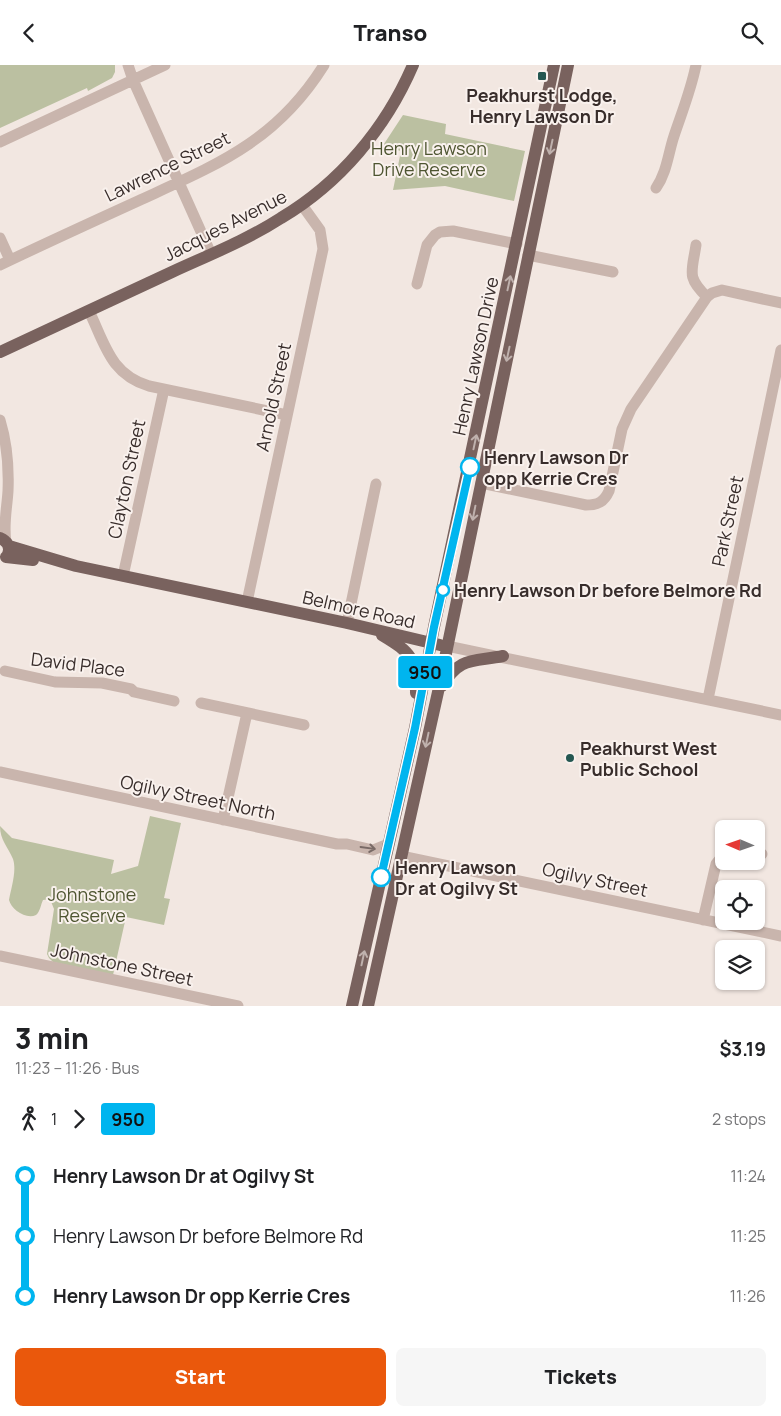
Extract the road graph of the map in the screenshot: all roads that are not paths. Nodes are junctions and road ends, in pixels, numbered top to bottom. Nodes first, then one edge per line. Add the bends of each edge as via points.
1 (128, 65) edge
2 (165, 65) edge
3 (324, 65) edge
4 (413, 65) edge
5 (554, 65) edge
6 (568, 65) edge
7 (696, 65) edge
8 (133, 80) junction
9 (0, 142) edge
10 (178, 183) junction
11 (656, 188) dead end
12 (302, 205) junction
13 (0, 238) edge
14 (517, 244) junction
15 (696, 245) dead end
16 (211, 254) junction
17 (528, 255) junction
18 (5, 263) edge
19 (613, 272) dead end
20 (417, 284) dead end
21 (707, 297) junction
22 (781, 303) edge
23 (90, 311) junction
24 (781, 350) edge
25 (0, 353) edge
26 (164, 389) junction
27 (287, 415) junction
28 (0, 420) edge
29 (481, 483) junction
30 (376, 484) dead end
31 (3, 546) edge
32 (123, 576) junction
33 (247, 602) junction
34 (347, 623) junction
35 (371, 628) junction
36 (431, 644) junction
37 (447, 646) junction
38 (503, 657) junction
39 (5, 671) dead end
40 (438, 692) junction
41 (708, 699) junction
42 (174, 701) dead end
43 (201, 703) dead end
44 (247, 713) junction
45 (781, 715) edge
46 (304, 725) dead end
47 (415, 728) junction
48 (0, 772) edge
49 (223, 820) junction
50 (388, 844) junction
51 (401, 856) junction
52 (715, 868) edge
53 (703, 920) junction
54 (781, 936) edge
55 (0, 956) edge
56 (238, 1006) edge
57 (352, 1006) edge
58 (368, 1006) edge

1 - 8 street
2 - 8 street
3 - 10 street, Lawrence Street via 282,119 228,158
4 - 12 main road, Jacques Avenue via 391,107 362,149
5 - 14 main road, Henry Lawson Drive
6 -> 17 main road, Henry Lawson Drive
7 - 11 street via 665,173
8 - 9 street
8 - 10 street
10 - 16 street
10 - 18 street, Lawrence Street
12 - 16 main road, Jacques Avenue via 256,233
12 - 27 street, Arnold Street via 320,230 322,249
13 - 18 street
14 - 20 street via 459,232 440,232 427,245
36 -> 14 main road, Henry Lawson Drive
15 - 21 street via 693,281
16 - 23 main road, Jacques Avenue
17 - 19 street
17 -> 29 main road, Henry Lawson Drive
21 - 22 street via 722,290
21 - 29 street via 631,409 622,429 603,506
23 - 25 main road, Jacques Avenue
23 - 26 street via 121,372 140,383
24 - 41 street, Park Street
26 - 27 street
26 - 32 street, Clayton Street
27 - 33 street, Arnold Street
28 - 31 street via 8,469
29 -> 37 main road, Henry Lawson Drive
30 - 34 street
31 - 32 main road, Belmore Road
32 - 33 main road, Belmore Road
33 - 34 main road, Belmore Road
34 - 35 main road, Belmore Road
35 - 36 main road, Belmore Road
35 - 47 main road via 403,649 412,659 416,671
36 - 37 main road, Belmore Road
36 - 47 main road, Henry Lawson Drive
37 - 38 street, Belmore Road
37 - 40 main road, Henry Lawson Drive
38 - 40 main road via 474,660 457,666
38 - 41 street, Belmore Road
39 - 42 street, David Place via 55,682 102,683
40 -> 51 main road, Henry Lawson Drive
41 - 45 street, Belmore Road
43 - 44 street
44 - 46 street
44 - 49 street
47 - 50 main road, Henry Lawson Drive
48 - 49 street, Ogilvy Street North
49 -> 50 street, Ogilvy Street North via 374,850
57 -> 50 main road, Henry Lawson Drive
51 - 53 street, Ogilvy Street
51 - 58 main road, Henry Lawson Drive
52 - 53 street
53 - 54 street, Ogilvy Street
55 - 56 street, Johnstone Street

